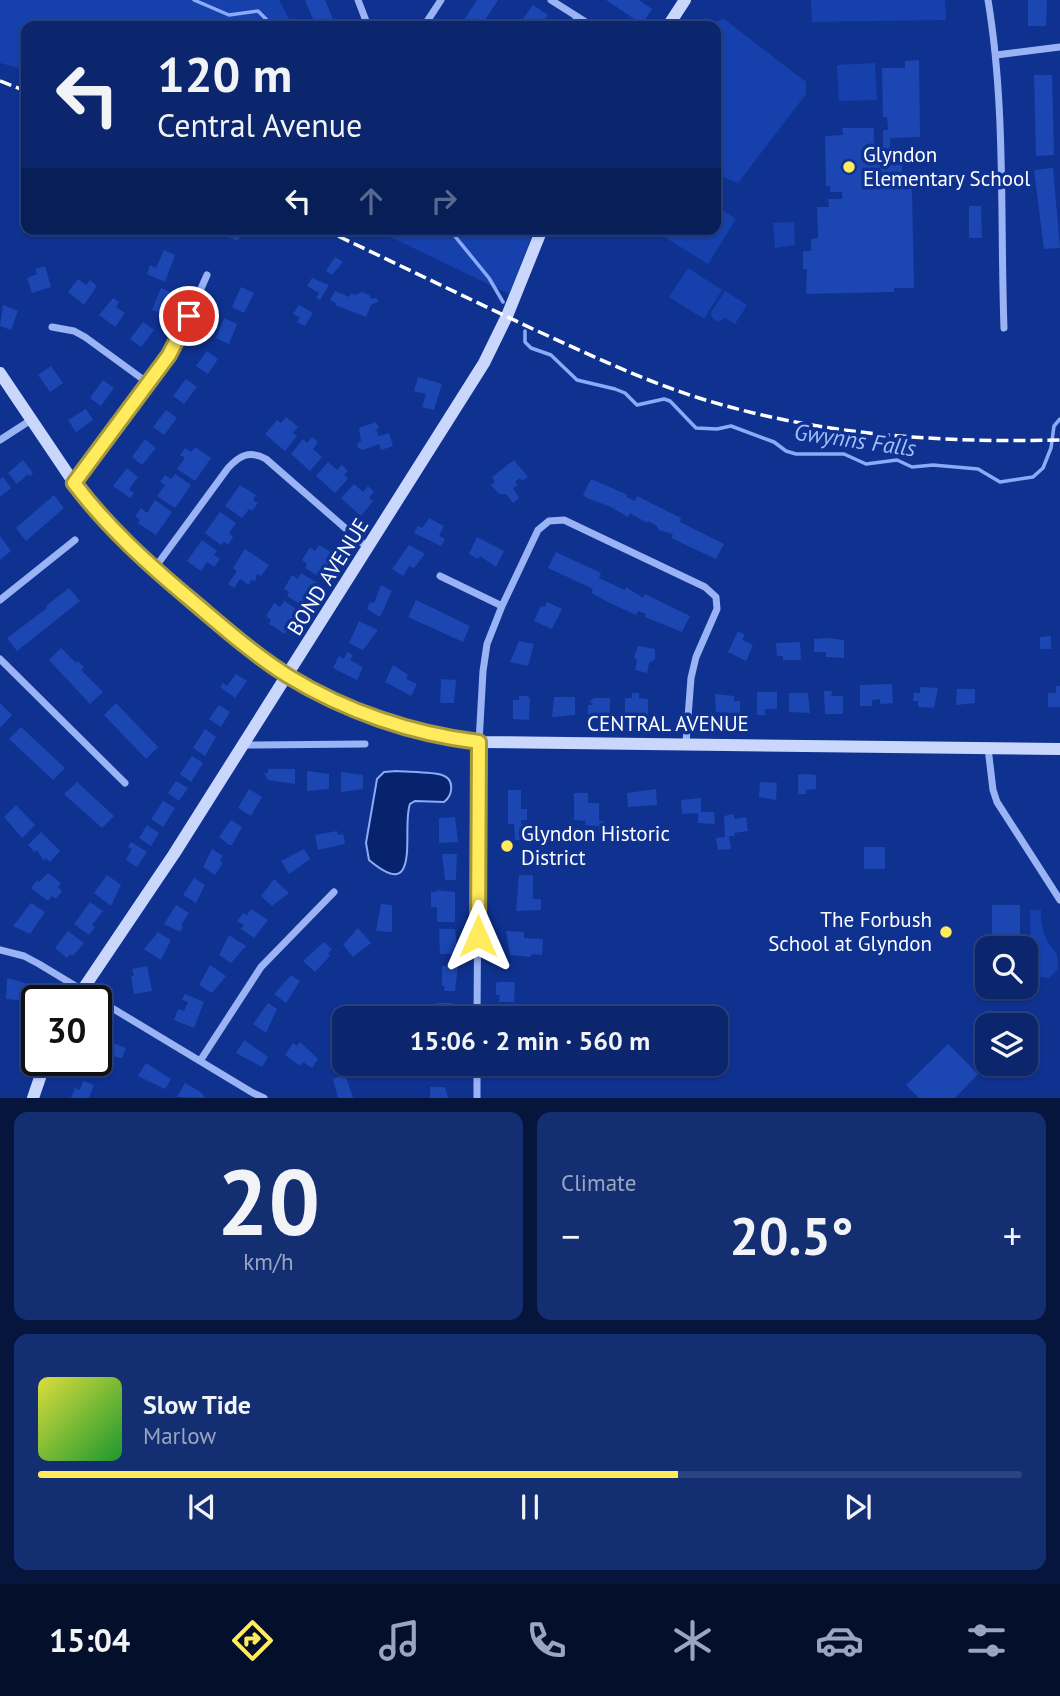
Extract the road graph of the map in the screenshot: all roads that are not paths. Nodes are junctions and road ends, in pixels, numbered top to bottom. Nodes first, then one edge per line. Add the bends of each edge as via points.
1 (358, 0) edge
2 (441, 0) edge
3 (551, 0) edge
4 (685, 0) edge
5 (988, 0) edge
6 (578, 18) junction
7 (366, 21) edge
8 (427, 21) edge
9 (576, 21) edge
10 (583, 21) edge
11 (671, 21) edge
12 (1060, 47) edge
13 (996, 55) junction
14 (540, 235) edge
15 (207, 275) dead end
16 (52, 327) dead end
17 (1004, 328) dead end
18 (0, 373) edge
19 (148, 383) junction
20 (31, 420) junction
21 (0, 440) edge
22 (74, 483) junction
23 (75, 540) dead end
24 (368, 548) junction
25 (154, 569) junction
26 (440, 576) dead end
27 (0, 600) edge
28 (502, 606) junction
29 (0, 660) edge
30 (288, 676) junction
31 (479, 742) junction
32 (686, 743) junction
33 (366, 744) dead end
34 (244, 745) junction
35 (988, 748) junction
36 (1060, 749) edge
37 (125, 783) dead end
38 (334, 892) dead end
39 (1060, 900) edge
40 (0, 950) edge
41 (63, 985) edge
42 (85, 985) edge
43 (477, 1006) edge
44 (112, 1014) edge
45 (200, 1062) junction
46 (40, 1076) edge
47 (477, 1076) edge
48 (33, 1097) edge
49 (264, 1097) edge
50 (477, 1097) edge

1 - 7 street
2 - 8 street
3 - 6 street
4 - 11 main road
5 - 13 street
6 - 9 street
6 - 10 street
12 - 13 street
13 - 17 street
14 - 24 main road, BOND AVENUE via 493,348
15 - 19 street via 181,334
16 - 19 street via 85,337
18 - 20 main road, CENTRAL AVENUE
19 - 22 street
20 - 21 street
20 - 22 main road, CENTRAL AVENUE
22 - 25 main road, CENTRAL AVENUE via 115,533
23 - 27 street
24 - 25 street via 266,459 251,453 228,468
24 - 30 main road, BOND AVENUE
25 - 30 main road, CENTRAL AVENUE
26 - 28 street
28 - 31 street via 483,671
28 - 32 street via 538,530 555,519 712,592 717,609 691,678
29 - 37 street
30 - 31 main road, CENTRAL AVENUE via 374,716
30 - 34 main road, BOND AVENUE
31 - 32 main road, CENTRAL AVENUE
31 - 43 street
32 - 35 main road, CENTRAL AVENUE
33 - 34 street
34 - 42 main road, BOND AVENUE
35 - 36 main road, CENTRAL AVENUE
35 - 39 street via 997,802
38 - 45 street via 261,967
40 - 41 street via 24,956
44 - 45 street
45 - 49 street
46 - 48 main road
47 - 50 street

